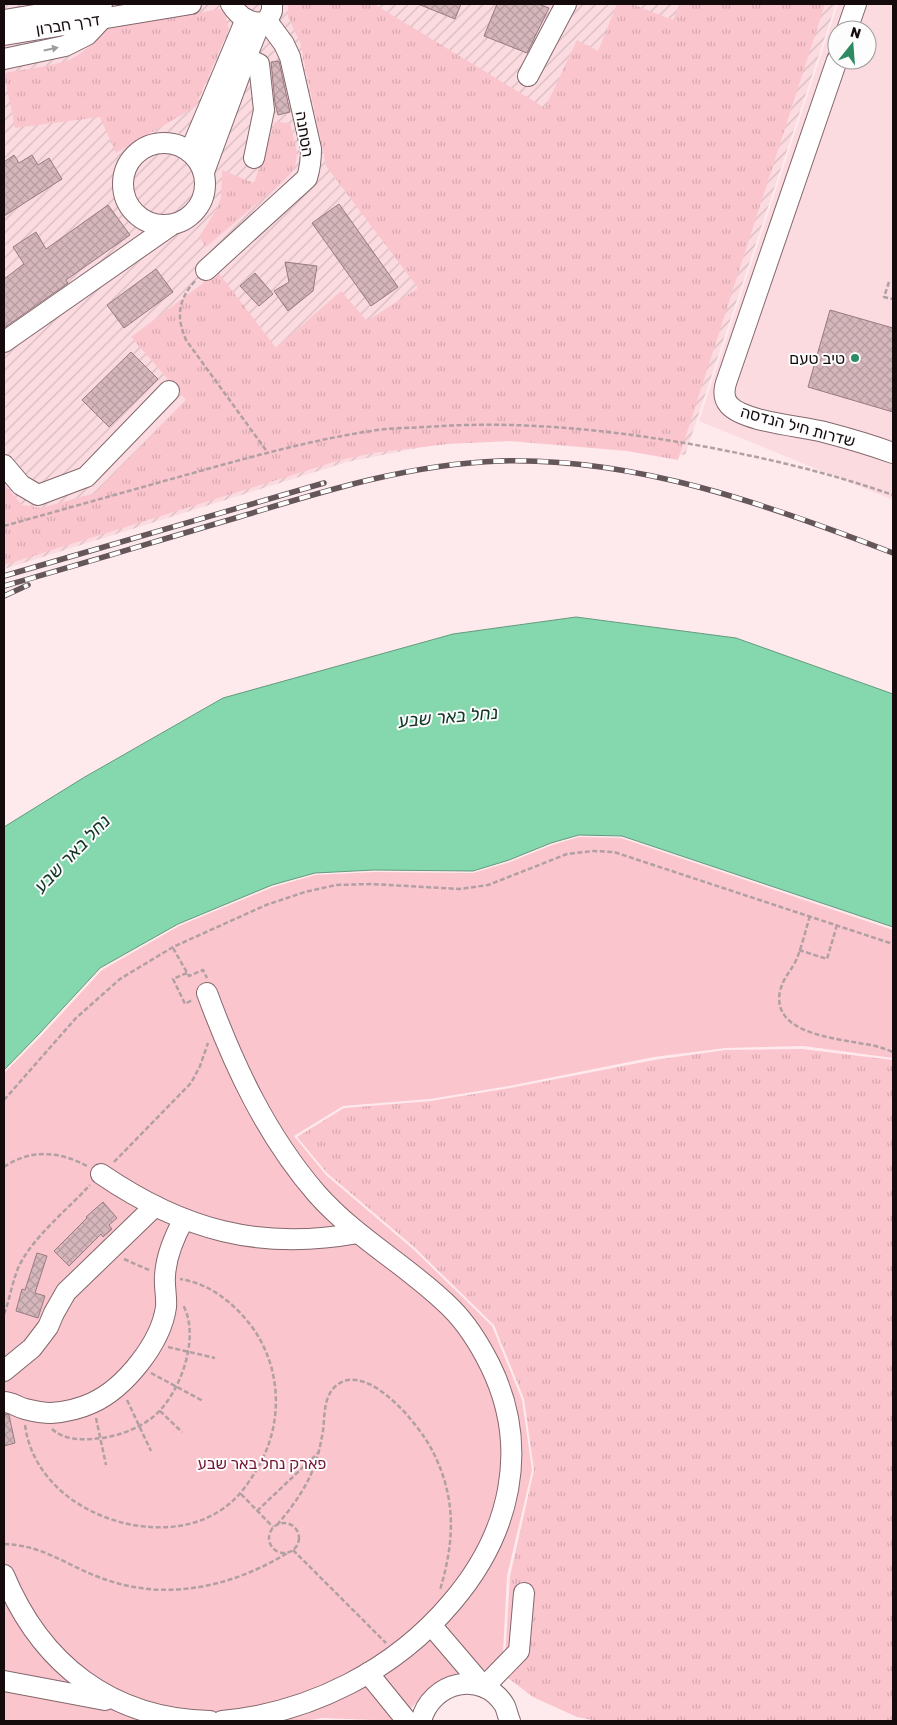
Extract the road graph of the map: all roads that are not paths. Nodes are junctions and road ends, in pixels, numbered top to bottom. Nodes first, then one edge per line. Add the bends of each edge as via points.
1 (41, 4) edge
2 (191, 4) edge
3 (231, 4) edge
4 (565, 4) edge
5 (856, 4) edge
6 (61, 10) junction
7 (102, 11) edge
8 (261, 17) edge
9 (4, 20) edge
10 (850, 20) edge
11 (4, 35) edge
12 (246, 58) junction
13 (4, 59) edge
14 (834, 70) edge
15 (528, 76) dead end
16 (190, 152) junction
17 (254, 158) dead end
18 (204, 172) junction
19 (170, 226) junction
20 (206, 270) road end
21 (4, 342) edge
22 (169, 391) dead end
23 (893, 454) edge
24 (4, 465) edge
25 (207, 993) dead end
26 (101, 1174) road end
27 (155, 1206) junction
28 (184, 1219) junction
29 (358, 1233) junction
30 (4, 1371) edge
31 (4, 1402) edge
32 (4, 1575) edge
33 (524, 1593) dead end
34 (431, 1626) junction
35 (368, 1673) junction
36 (4, 1681) edge
37 (484, 1687) junction
38 (119, 1702) junction
39 (146, 1716) edge
40 (511, 1716) edge
41 (210, 1721) edge
42 (222, 1721) edge
43 (407, 1721) edge
44 (421, 1721) edge

1 - 6 street
2 - 7 street, דרך חברון
3 - 8 street, הטחנה via 236,12
4 - 15 street
5 - 10 street
6 - 7 street, דרך חברון
6 - 9 street, דרך חברון
7 - 11 street, דרך חברון
13 -> 7 street via 65,46 88,35
8 - 12 street
8 - 16 street
8 - 20 street, הטחנה via 284,44 290,57 310,149 309,171 307,178
12 - 17 street via 259,64 264,110
12 - 18 street
14 - 23 street, שדרות חיל הנדסה via 724,396 736,410 762,419 822,432
16 - 18 street
16 - 19 street via 162,142 147,146 128,162 123,173 124,199 136,216 149,224
18 - 19 street via 204,194 198,209 188,219
19 - 21 street
22 - 24 street via 86,477 38,495 21,486
25 - 29 street via 239,1071 265,1122 298,1172
26 - 27 street
27 - 28 street
27 - 30 street via 66,1292 48,1327 32,1348
28 - 29 street via 259,1239 314,1240
28 - 31 street via 170,1248 162,1321 152,1344 120,1384 93,1403 72,1411 48,1413
29 - 34 street via 415,1275 452,1310 481,1346 500,1385 510,1425 512,1466 506,1506 491,1546 468,1584
32 - 38 street via 24,1616 53,1654 80,1677
33 - 37 street via 519,1651
34 - 35 street via 398,1654
34 - 37 street
35 - 42 street via 305,1704 247,1719
35 - 43 street
36 - 38 street
37 - 40 street via 496,1695
37 - 44 street via 456,1684 442,1690 431,1699
38 - 39 street
39 - 41 street

